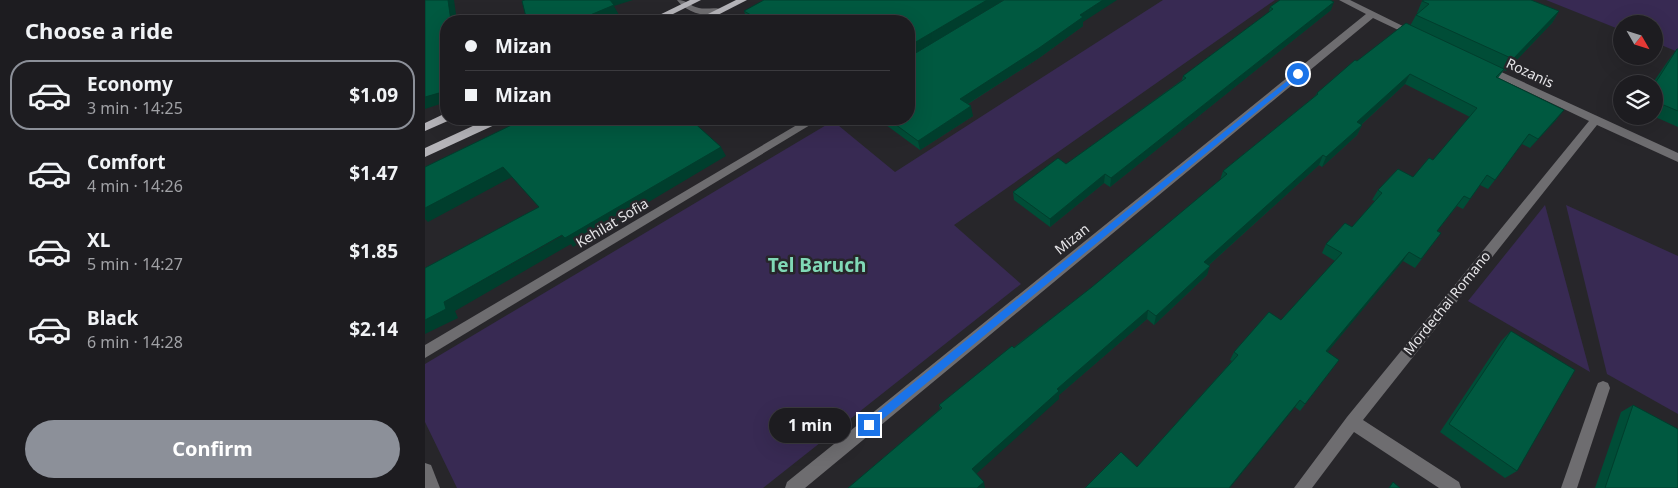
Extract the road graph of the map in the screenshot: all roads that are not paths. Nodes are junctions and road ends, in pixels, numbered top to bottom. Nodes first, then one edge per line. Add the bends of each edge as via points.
1 (697, 0) edge
2 (743, 0) edge
3 (1343, 0) edge
4 (683, 3) edge
5 (719, 11) junction
6 (1372, 14) junction
7 (662, 15) edge
8 (711, 15) edge
9 (1424, 38) edge
10 (1476, 63) edge
11 (440, 120) edge
12 (1595, 120) junction
13 (484, 125) edge
14 (805, 125) edge
15 (425, 127) edge
16 (425, 153) edge
17 (1678, 158) edge
18 (425, 352) edge
19 (1603, 388) dead end
20 (1352, 422) junction
21 (425, 471) edge
22 (432, 488) edge
23 (793, 488) edge
24 (1302, 488) edge
25 (1453, 488) edge
26 (1569, 488) edge

1 - 4 main road
2 - 5 main road
3 - 6 street
4 - 5 street via 705,12
4 - 7 main road
5 - 8 main road
6 - 9 street
6 - 23 street, Mizan
10 - 12 street, Rozanis
11 - 15 main road
12 - 17 street, Rozanis
12 - 20 street, Mordechai Romano
13 - 16 main road
14 - 18 street, Kehilat Sofia
19 - 26 street
20 - 24 street, Mordechai Romano
20 - 25 street
21 - 22 street

